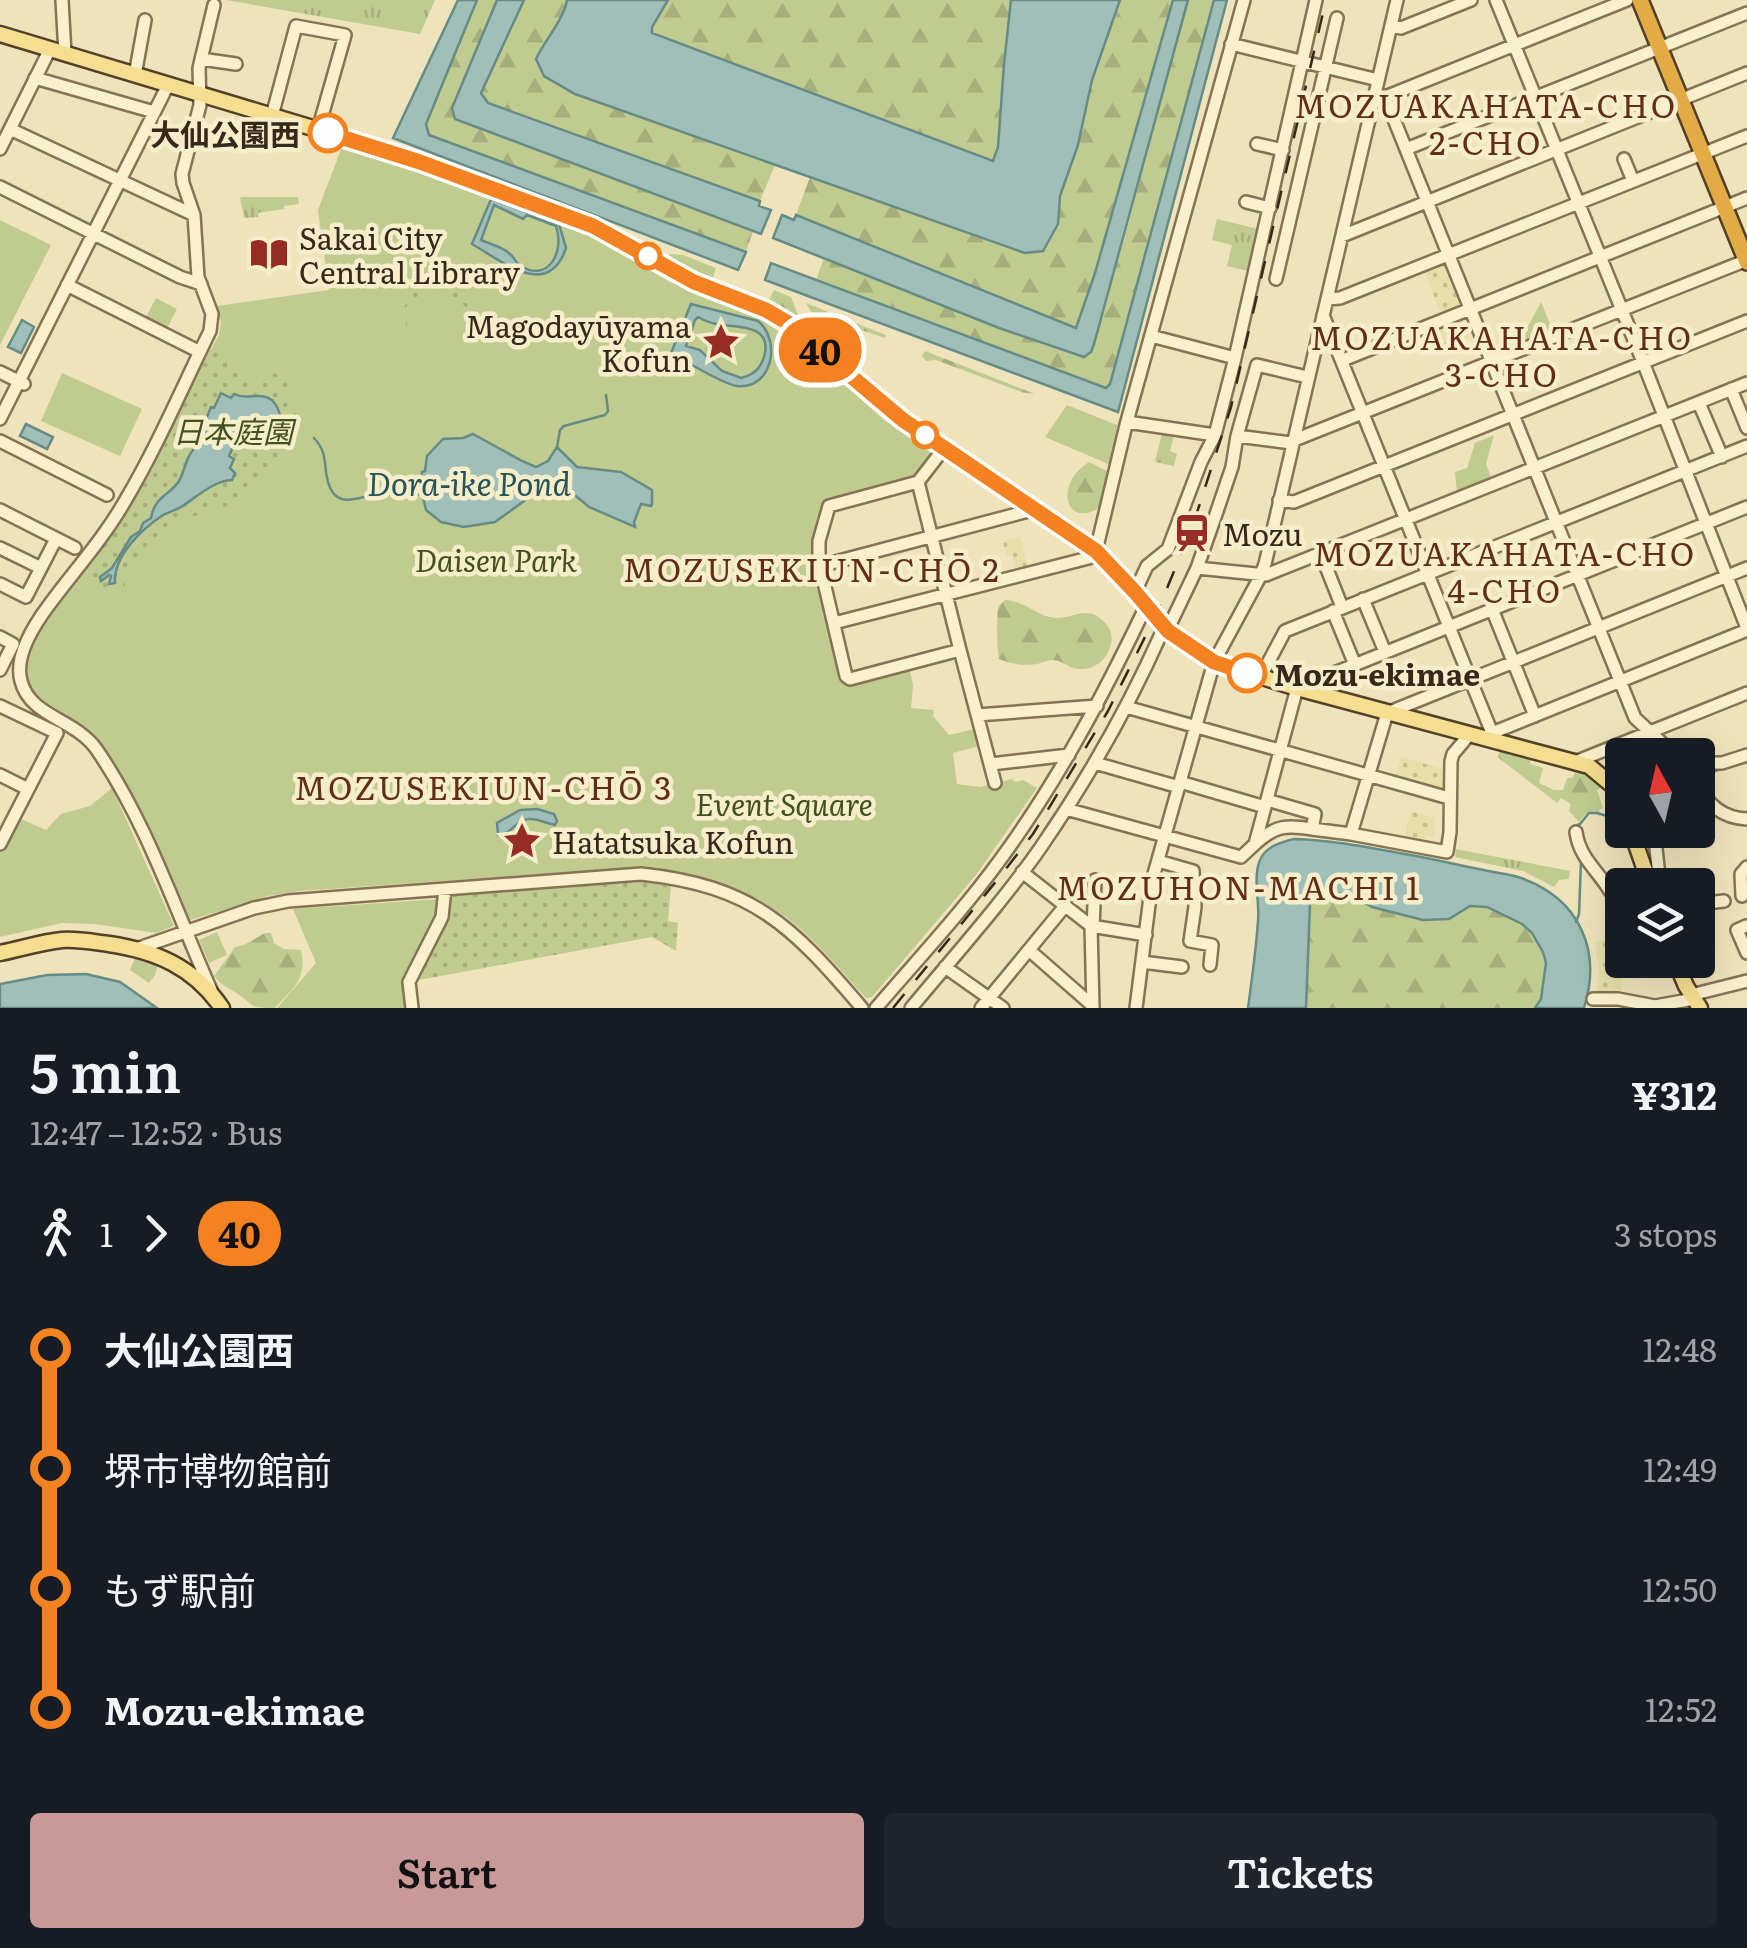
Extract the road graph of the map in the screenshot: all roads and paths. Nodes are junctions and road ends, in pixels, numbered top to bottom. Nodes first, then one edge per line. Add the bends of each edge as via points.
1 (62, 0) edge
2 (1244, 0) edge
3 (1316, 0) edge
4 (1397, 0) edge
5 (1471, 0) edge
6 (1496, 0) edge
7 (1627, 0) edge
8 (1640, 0) edge
9 (214, 5) dead end
10 (1747, 13) edge
11 (1337, 18) dead end
12 (130, 24) dead end
13 (1391, 26) junction
14 (0, 34) edge
15 (1231, 44) junction
16 (1514, 45) junction
17 (1661, 48) junction
18 (57, 51) junction
19 (201, 59) junction
20 (1305, 62) junction
21 (236, 64) dead end
22 (1323, 67) junction
23 (1747, 73) edge
24 (135, 75) junction
25 (36, 78) junction
26 (1378, 80) junction
27 (168, 86) junction
28 (200, 96) junction
29 (1379, 96) junction
30 (1536, 98) junction
31 (1682, 100) junction
32 (154, 112) junction
33 (272, 116) junction
34 (10, 129) junction
35 (318, 130) junction
36 (1747, 136) edge
37 (1257, 144) dead end
38 (0, 149) edge
39 (1406, 149) junction
40 (1283, 150) junction
41 (1556, 150) junction
42 (1703, 154) junction
43 (1624, 159) dead end
44 (120, 182) junction
45 (1633, 182) junction
46 (0, 187) edge
47 (1747, 198) edge
48 (1246, 202) dead end
49 (1428, 202) junction
50 (1578, 204) junction
51 (1724, 207) junction
52 (1270, 208) junction
53 (194, 215) junction
54 (94, 234) junction
55 (1342, 236) junction
56 (1450, 256) junction
57 (1600, 258) junction
58 (1747, 261) edge
59 (1276, 278) dead end
60 (200, 284) junction
61 (67, 285) junction
62 (1326, 299) junction
63 (1471, 310) junction
64 (1621, 310) junction
65 (1323, 315) junction
66 (1747, 321) edge
67 (1151, 336) junction
68 (200, 352) junction
69 (1235, 358) junction
70 (1343, 360) junction
71 (1642, 362) junction
72 (1492, 363) junction
73 (0, 372) edge
74 (1307, 376) junction
75 (21, 383) junction
76 (1747, 383) edge
77 (1731, 389) junction
78 (1700, 402) junction
79 (1364, 414) junction
80 (1513, 415) junction
81 (0, 418) edge
82 (1663, 418) junction
83 (1127, 422) junction
84 (1747, 428) edge
85 (1214, 435) junction
86 (1237, 436) junction
87 (0, 441) edge
88 (1292, 442) junction
89 (1747, 446) edge
90 (945, 448) junction
91 (1722, 457) junction
92 (1385, 466) junction
93 (1535, 468) junction
94 (1685, 472) junction
95 (918, 482) junction
96 (107, 495) dead end
97 (1279, 500) junction
98 (1747, 508) edge
99 (1036, 509) junction
100 (0, 510) edge
101 (1407, 520) junction
102 (1555, 522) junction
103 (1706, 524) junction
104 (930, 538) junction
105 (56, 539) junction
106 (0, 548) edge
107 (75, 548) dead end
108 (1098, 553) junction
109 (1321, 554) junction
110 (820, 566) junction
111 (41, 568) junction
112 (1196, 568) junction
113 (1747, 568) edge
114 (1428, 573) junction
115 (1262, 574) junction
116 (1576, 575) junction
117 (1726, 576) junction
118 (0, 584) edge
119 (1135, 592) junction
120 (946, 595) junction
121 (1363, 599) junction
122 (1146, 606) junction
123 (1492, 608) junction
124 (1338, 609) junction
125 (834, 623) junction
126 (1449, 626) junction
127 (1598, 628) junction
128 (1747, 629) edge
129 (1168, 631) junction
130 (0, 637) edge
131 (960, 650) junction
132 (1385, 652) junction
133 (1214, 662) junction
134 (1514, 662) junction
135 (1355, 664) junction
136 (0, 670) edge
137 (1260, 678) junction
138 (1470, 680) junction
139 (1620, 682) junction
140 (1297, 688) junction
141 (1747, 692) edge
142 (0, 706) edge
143 (1097, 706) junction
144 (1126, 706) junction
145 (1387, 713) junction
146 (977, 715) junction
147 (1535, 716) junction
148 (1196, 726) junction
149 (1650, 731) junction
150 (1469, 735) junction
151 (1491, 737) junction
152 (1632, 738) edge
153 (1657, 738) edge
154 (1605, 749) edge
155 (1280, 750) junction
156 (1068, 756) junction
157 (1747, 756) edge
158 (1575, 762) junction
159 (1715, 763) edge
160 (991, 764) junction
161 (1095, 764) junction
162 (0, 775) edge
163 (1368, 775) junction
164 (1605, 779) edge
165 (995, 784) dead end
166 (1179, 785) junction
167 (28, 789) junction
168 (1449, 798) junction
169 (1266, 804) junction
170 (1066, 808) junction
171 (1716, 809) edge
172 (1745, 819) edge
173 (1312, 829) junction
174 (1576, 832) dead end
175 (1351, 834) junction
176 (1747, 834) edge
177 (1165, 837) junction
178 (0, 844) edge
179 (1255, 844) junction
180 (1158, 861) junction
181 (1747, 867) edge
182 (1022, 872) junction
183 (1605, 878) edge
184 (1095, 880) dead end
185 (445, 889) junction
186 (1742, 896) dead end
187 (1724, 901) dead end
188 (1715, 902) edge
189 (1065, 906) junction
190 (1746, 926) edge
191 (1092, 927) junction
192 (185, 931) junction
193 (1146, 935) junction
194 (138, 948) junction
195 (1028, 950) junction
196 (1747, 951) edge
197 (0, 953) edge
198 (922, 953) junction
199 (1142, 962) junction
200 (1210, 964) dead end
201 (1182, 966) dead end
202 (944, 968) junction
203 (1681, 978) edge
204 (1747, 981) edge
205 (213, 995) junction
206 (1593, 998) dead end
207 (1690, 1002) edge
208 (986, 1003) edge
209 (1607, 1003) edge
210 (1093, 1007) edge
211 (222, 1008) edge
212 (412, 1008) edge
213 (862, 1008) edge
214 (876, 1008) edge
215 (911, 1008) edge
216 (1003, 1008) edge
217 (1136, 1008) edge

1 - 18 street
2 - 15 street
3 - 20 street
4 - 13 street
5 - 13 street via 1402,28
6 - 16 street
7 - 16 street
8 - 17 highway
9 - 19 street
10 - 17 street
11 - 22 street
12 - 24 street via 144,24
13 - 26 street
14 - 18 main road
15 - 20 street
15 - 67 street
16 - 29 street
16 - 30 street
17 - 30 street
17 - 31 highway
18 - 24 main road
18 - 25 street
19 - 21 street
19 - 28 street
20 - 22 street
20 - 40 street
22 - 26 street
22 - 59 street
23 - 31 street
24 - 27 main road
25 - 32 street
25 - 34 street
26 - 29 street
27 - 28 main road
27 - 32 street
28 - 33 main road
28 - 53 street via 182,174
29 - 39 street
29 - 55 street
30 - 39 street
30 - 41 street
31 - 41 street
31 - 42 highway
32 - 44 street
33 - 35 main road
33 - 35 street via 296,26 344,35
34 - 38 street
34 - 44 street
35 - 90 main road via 593,226 694,282 766,310
36 - 42 street
37 - 40 street
39 - 49 street
40 - 52 street
41 - 49 street
41 - 50 street
42 - 45 street
42 - 51 highway
43 - 45 street
44 - 53 street
44 - 54 street
45 - 50 street
46 - 54 street
47 - 51 street
48 - 52 street
49 - 55 street
49 - 56 street
50 - 56 street
50 - 57 street
51 - 57 street
51 - 58 highway
52 - 69 street
53 - 60 street
54 - 60 street
54 - 61 street
55 - 62 street
56 - 62 street
56 - 63 street
57 - 63 street
57 - 64 street
58 - 64 street
60 - 68 street via 212,322
61 - 68 street
61 - 75 street
62 - 65 street
63 - 70 street
63 - 72 street
64 - 71 street
64 - 72 street
65 - 70 street
65 - 74 street
66 - 71 street
67 - 69 street
67 - 83 street
68 - 192 street via 124,504 34,626 19,671 30,701 92,742 118,782
69 - 85 street
70 - 79 street
71 - 80 street
71 - 82 street
72 - 79 street
72 - 80 street
73 - 75 street
74 - 86 street via 1258,364
74 - 88 street
75 - 81 street
76 - 77 street
77 - 78 street
77 - 84 street
78 - 82 street
78 - 91 street
79 - 88 street
79 - 92 street
80 - 92 street
80 - 93 street
82 - 93 street
82 - 94 street
83 - 85 street
83 - 108 street
85 - 119 street via 1168,549 1147,566
86 - 88 street
86 - 112 street
87 - 96 street
88 - 97 street
89 - 91 street
90 - 95 street
90 - 99 main road
91 - 94 street
92 - 97 street via 1294,502
92 - 101 street
93 - 101 street
93 - 102 street
94 - 102 street
94 - 103 street
95 - 104 street
95 - 110 street via 829,506
97 - 115 street
98 - 103 street
99 - 104 street
99 - 108 main road
100 - 105 street
101 - 109 street
101 - 114 street
102 - 114 street
102 - 116 street
103 - 116 street
103 - 117 street
104 - 110 street
104 - 120 street
105 - 107 street
105 - 111 street
106 - 111 street
108 - 119 main road
108 - 120 street
109 - 115 street
109 - 124 street
110 - 125 street
111 - 118 street via 26,597
112 - 115 street
112 - 129 street
113 - 117 street
114 - 121 street
114 - 126 street
115 - 133 street
116 - 123 street
116 - 127 street
117 - 127 street
117 - 128 street
119 - 122 main road
120 - 125 street
120 - 131 street
121 - 124 street
121 - 132 street
122 - 129 main road
122 - 143 street
123 - 126 street
123 - 134 street
124 - 135 street
124 - 137 street via 1285,631
125 - 131 street via 850,679
126 - 132 street
126 - 138 street
127 - 134 street
127 - 139 street
128 - 139 street
129 - 133 main road
129 - 144 street
130 - 136 street via 13,644
131 - 146 street
132 - 135 street
133 - 137 main road
133 - 148 street
134 - 138 street
134 - 147 street
135 - 140 street
137 - 140 main road
138 - 145 street
138 - 151 street
139 - 147 street
139 - 149 street via 1635,718
140 - 145 main road
140 - 155 street
141 - 149 street
142 - 167 street via 57,732
143 - 146 street
143 - 156 street
144 - 148 street
144 - 161 street
145 - 150 main road
145 - 163 street
146 - 160 street
147 - 151 street
148 - 155 street
148 - 166 street
149 - 152 street
149 - 153 street
150 - 151 main road
150 - 168 street via 1451,761
151 - 158 main road
154 - 158 street
155 - 163 street
155 - 169 street
156 - 160 street
156 - 198 street via 1002,858
157 - 159 street
158 - 164 main road
160 - 165 street
161 - 166 street
161 - 170 street
162 - 167 street
163 - 168 street
163 - 175 street
166 - 169 street
166 - 177 street
167 - 178 street
168 - 175 street via 1448,852
169 - 173 street via 1315,814
169 - 179 street
170 - 177 street
170 - 182 street
171 - 172 street
172 - 176 street
173 - 175 street
173 - 179 street via 1278,828
174 - 183 street via 1583,856 1601,866
177 - 179 street via 1241,857
177 - 180 street
180 - 193 street
180 - 200 street via 1193,872 1190,941 1212,944
181 - 186 street via 1740,874
182 - 189 street
182 - 202 street
184 - 191 street
185 - 192 street via 288,901
185 - 212 street via 442,917 409,982
185 - 213 street via 642,874 697,883 736,896 789,929
187 - 188 street
189 - 191 street
189 - 195 street
190 - 196 street via 1738,930
191 - 193 street
191 - 210 street
192 - 194 street
192 - 205 street
193 - 199 street
194 - 197 main road via 67,940
194 - 205 main road via 185,970
195 - 208 street
195 - 210 street
198 - 202 street
198 - 214 street
199 - 201 street
199 - 217 street
202 - 208 street
202 - 215 street
203 - 207 main road
204 - 207 street
205 - 211 main road
206 - 209 street
207 - 209 street
208 - 216 street

